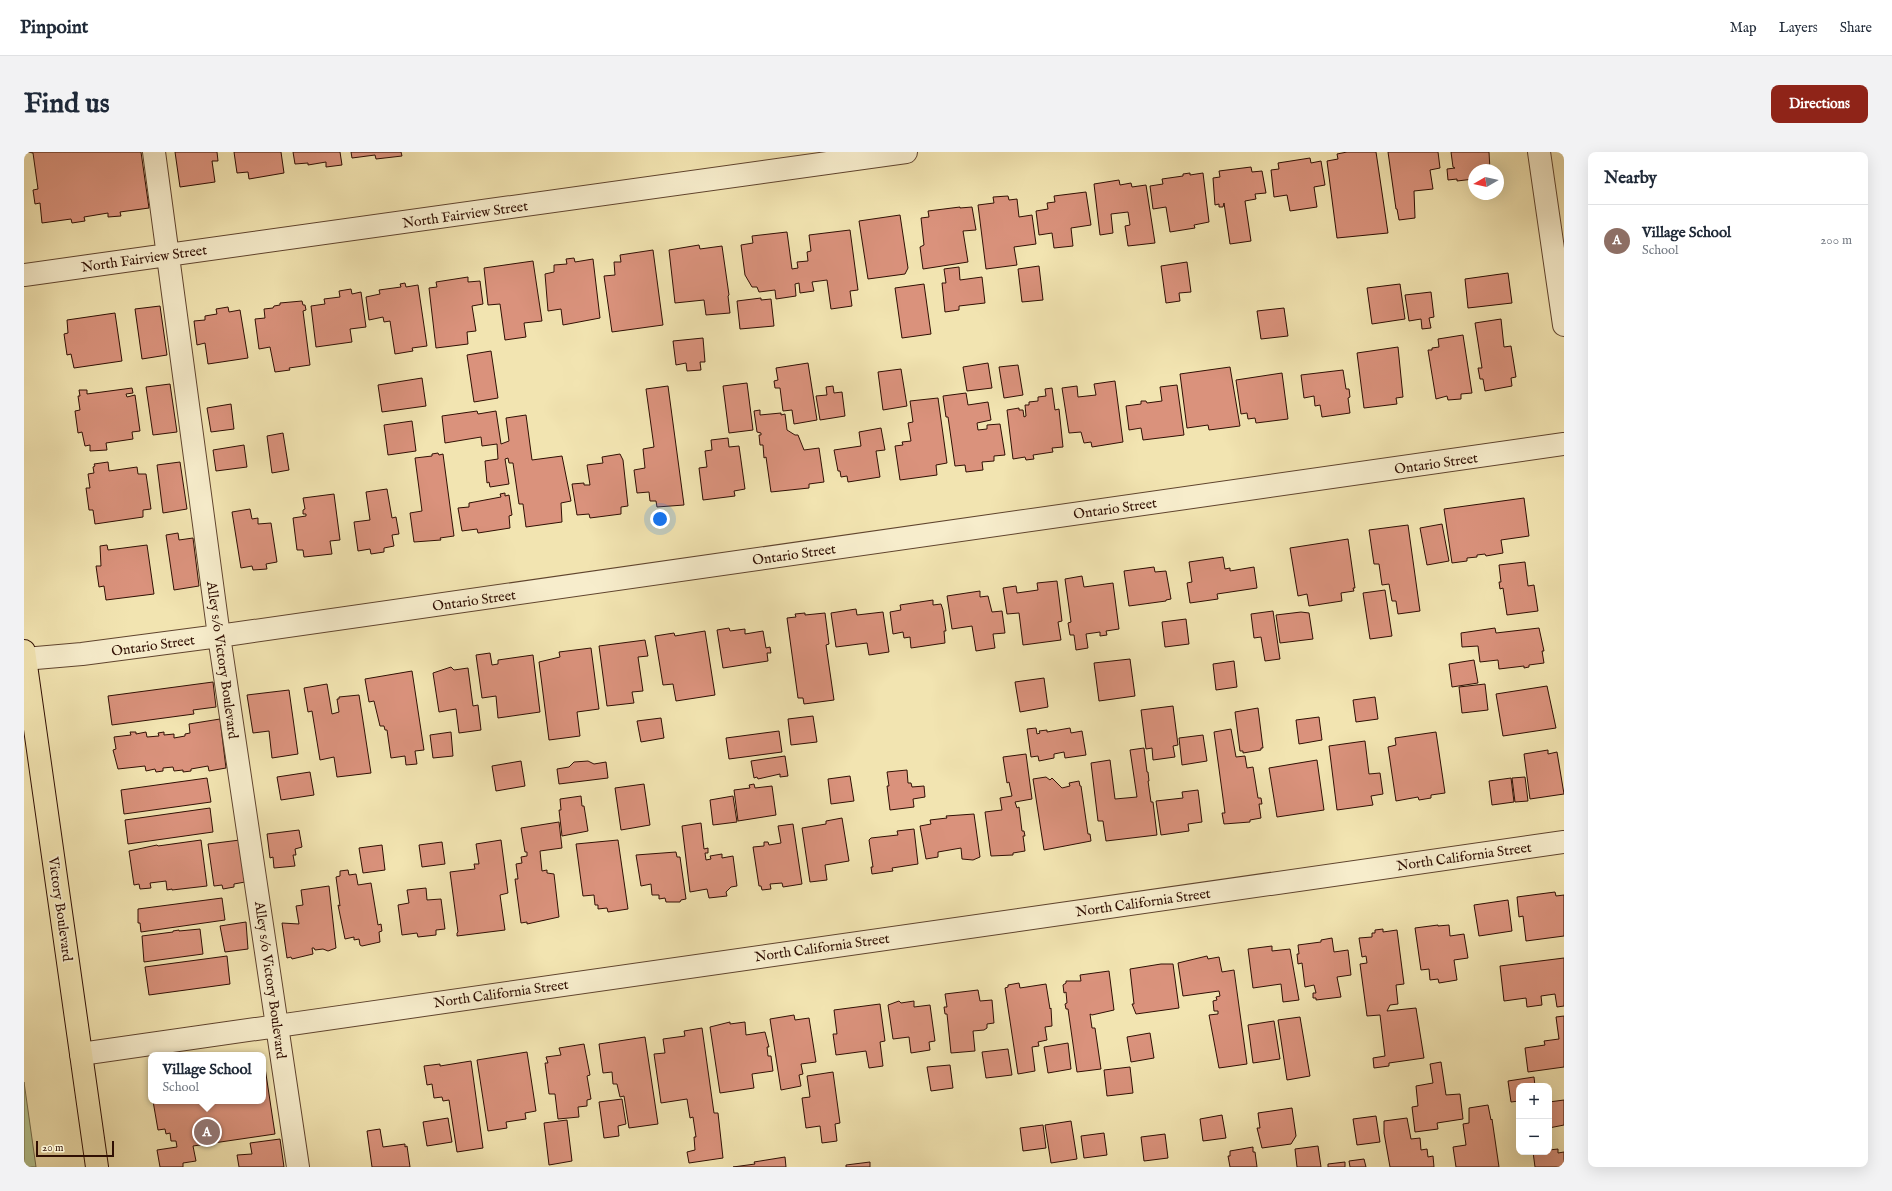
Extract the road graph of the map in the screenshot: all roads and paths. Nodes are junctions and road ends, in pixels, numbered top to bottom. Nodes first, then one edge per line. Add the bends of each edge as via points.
1 (154, 152) edge
2 (906, 152) edge
3 (1539, 152) edge
4 (169, 255) junction
5 (24, 275) edge
6 (1564, 325) edge
7 (1564, 444) edge
8 (219, 636) junction
9 (24, 656) edge
10 (1564, 842) edge
11 (278, 1024) junction
12 (81, 1054) junction
13 (97, 1167) edge
14 (298, 1167) edge

1 - 4 street, Alley s/o Victory Boulevard
2 - 4 street, North Fairview Street
3 - 6 street
4 - 5 street, North Fairview Street
4 - 8 street, Alley s/o Victory Boulevard
7 - 8 street, Ontario Street
8 - 9 street, Ontario Street via 82,654
8 - 11 street, Alley s/o Victory Boulevard
9 - 12 main road, Victory Boulevard
10 - 11 street, North California Street
11 - 12 street, North California Street
11 - 14 street, Alley s/o Victory Boulevard
12 - 13 main road, Victory Boulevard

